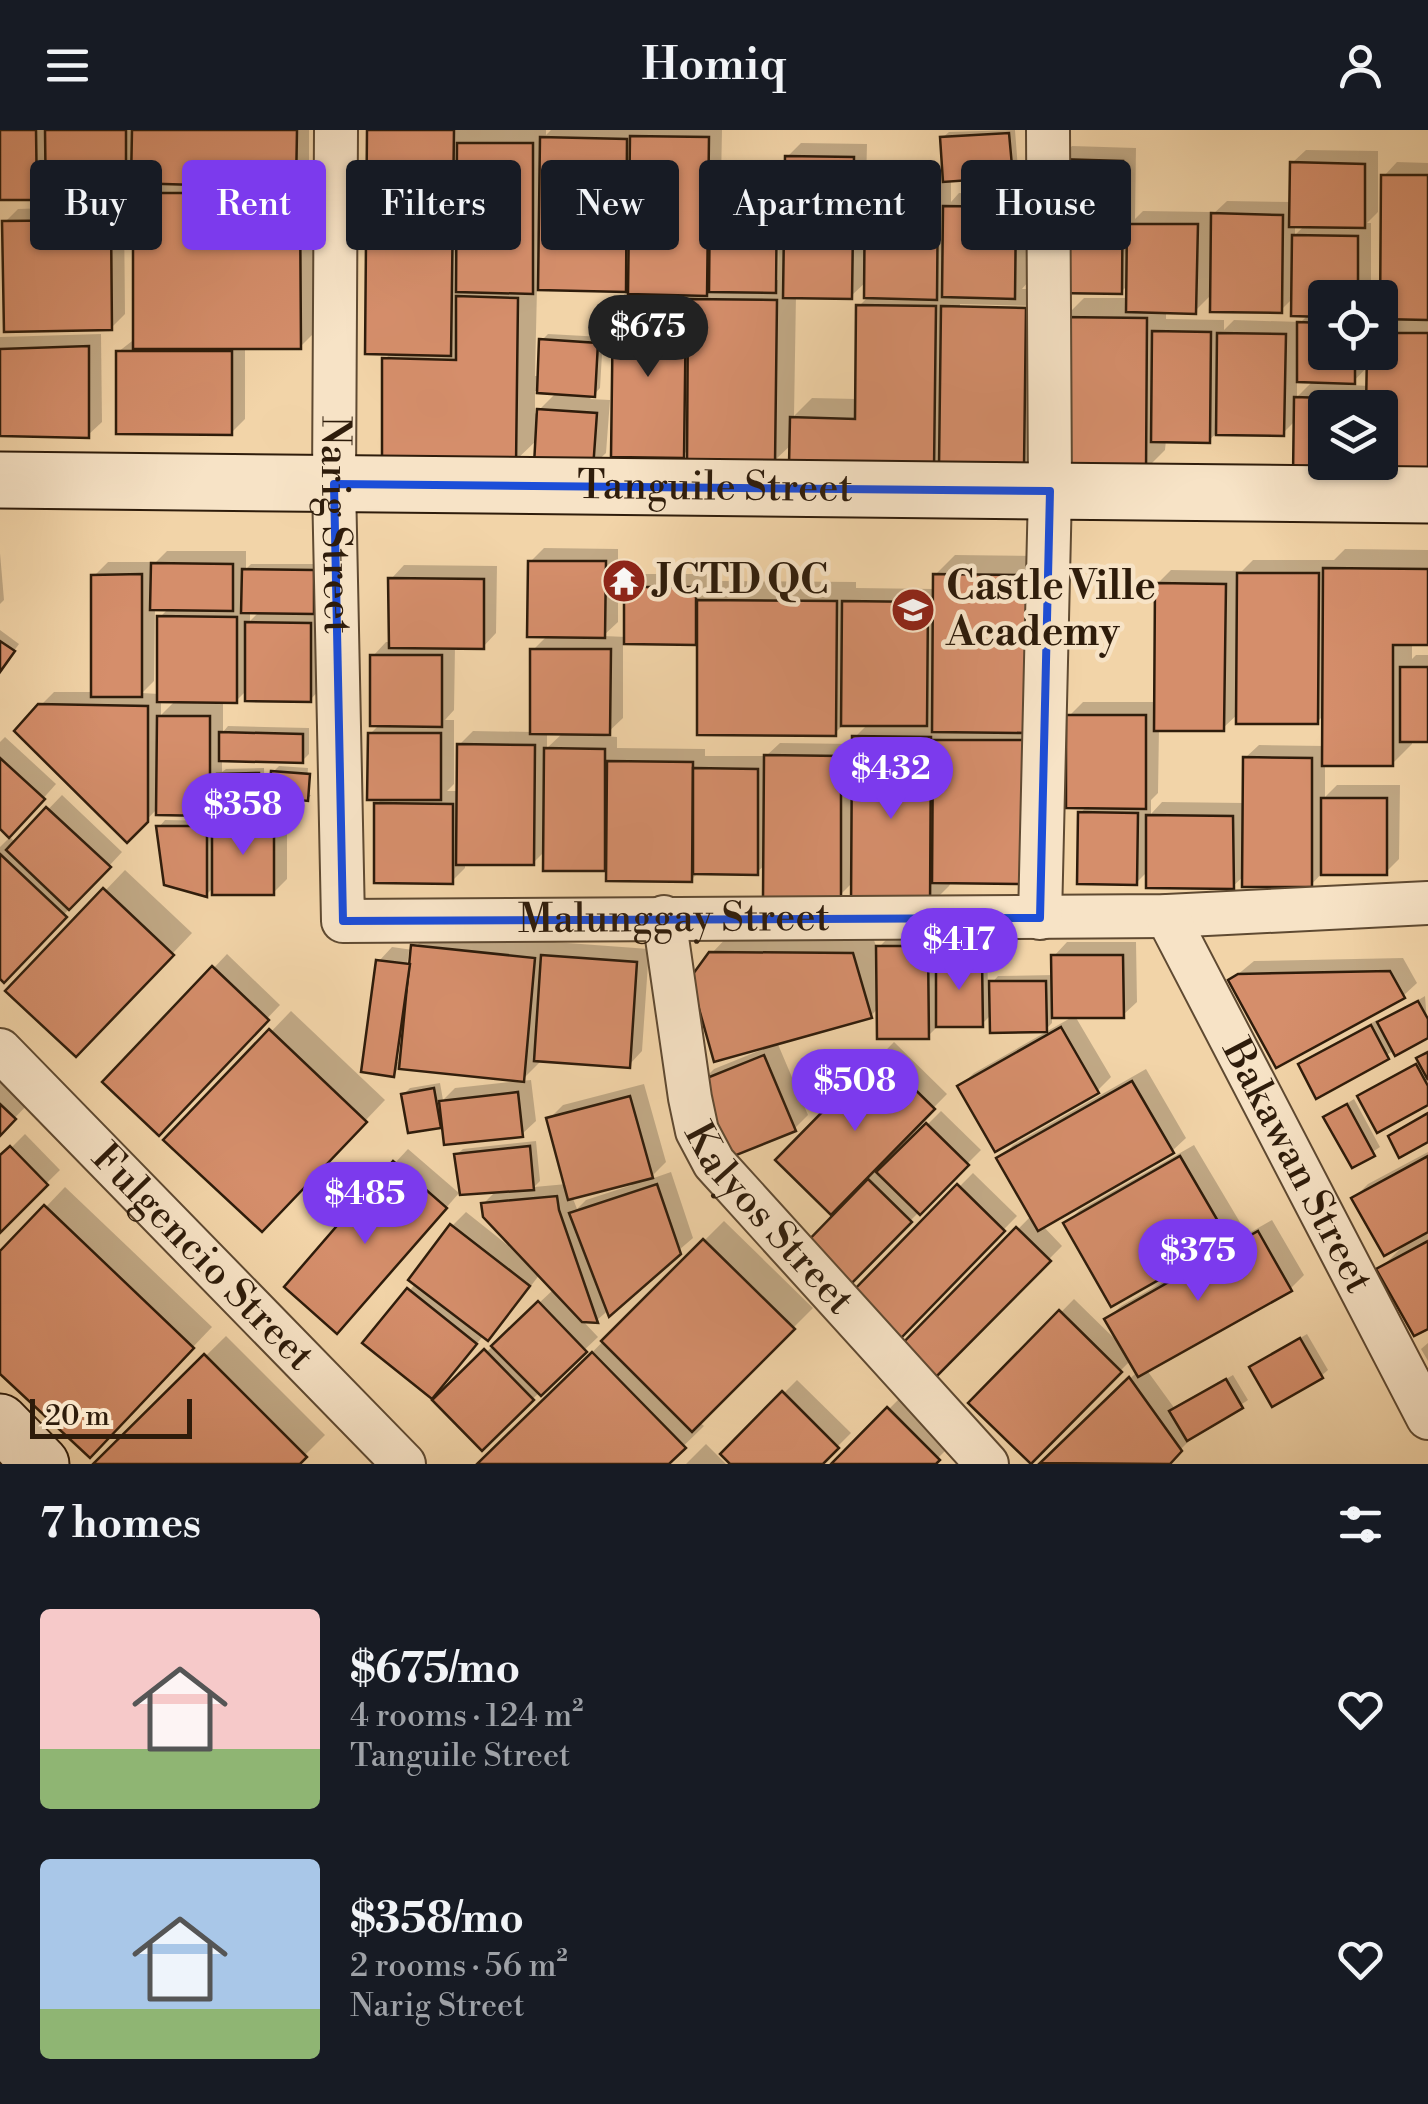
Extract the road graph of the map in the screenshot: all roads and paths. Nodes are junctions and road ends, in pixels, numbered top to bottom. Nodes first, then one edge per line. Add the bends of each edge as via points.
1 (336, 130) edge
2 (1048, 130) edge
3 (0, 480) edge
4 (334, 484) junction
5 (1050, 491) junction
6 (1428, 495) edge
7 (1428, 903) edge
8 (1167, 916) junction
9 (664, 917) junction
10 (1040, 918) junction
11 (343, 921) joint
12 (0, 1050) edge
13 (1428, 1418) edge
14 (0, 1422) edge
15 (41, 1464) edge
16 (404, 1464) edge
17 (987, 1464) edge

1 - 4 street, Narig Street
2 - 5 street
3 - 4 street, Tanguile Street
4 - 5 street, Tanguile Street
4 - 11 street, Narig Street
5 - 6 street, Tanguile Street
5 - 10 street
7 - 8 street, Malunggay Street
8 - 10 street, Malunggay Street
8 - 13 street, Bakawan Street
9 - 10 street, Malunggay Street
9 - 11 street, Malunggay Street
9 - 17 street, Kalyos Street via 690,1098 714,1163
12 - 16 street, Fulgencio Street
14 - 15 street

